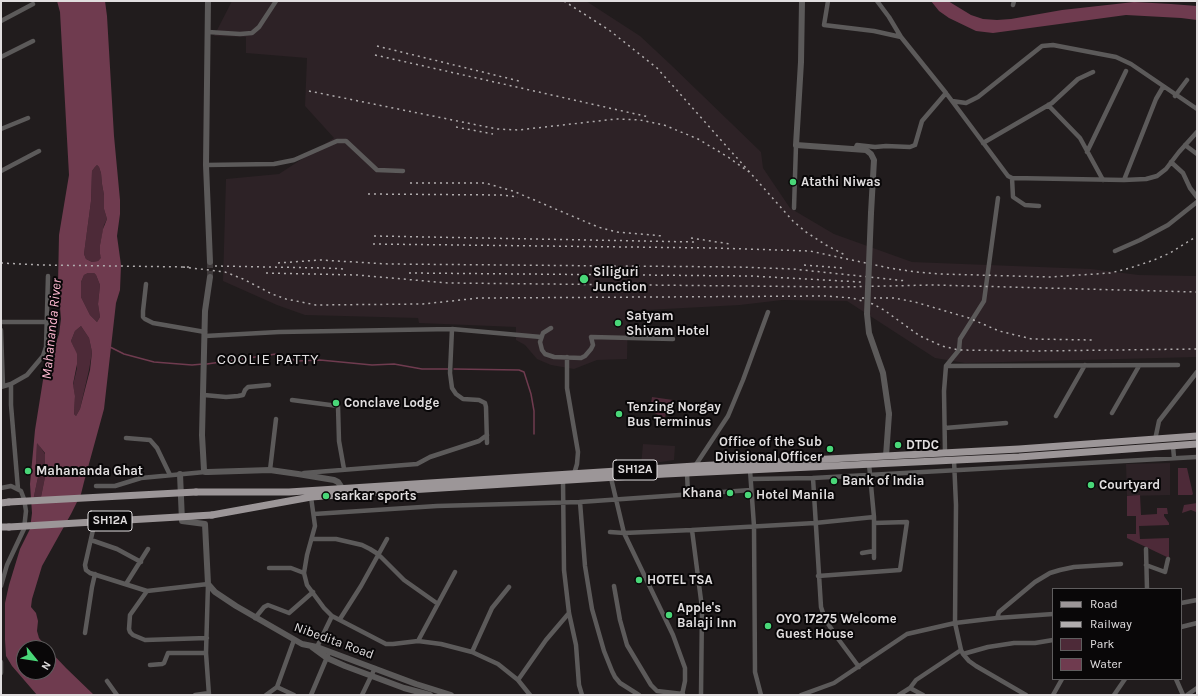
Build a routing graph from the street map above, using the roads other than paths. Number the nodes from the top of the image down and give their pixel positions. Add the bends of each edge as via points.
1 (208, 1) edge
2 (276, 1) edge
3 (802, 1) edge
4 (828, 1) edge
5 (877, 1) edge
6 (33, 4) dead end
7 (1, 21) edge
8 (208, 32) junction
9 (901, 37) junction
10 (33, 40) dead end
11 (1, 58) edge
12 (1126, 71) dead end
13 (1093, 72) dead end
14 (1187, 80) dead end
15 (1163, 87) junction
16 (946, 93) junction
17 (1176, 96) junction
18 (952, 101) junction
19 (1048, 105) junction
20 (1197, 110) edge
21 (28, 118) dead end
22 (1, 128) edge
23 (1197, 132) edge
24 (983, 143) junction
25 (796, 145) junction
26 (1185, 145) junction
27 (855, 149) junction
28 (39, 150) dead end
29 (1088, 152) junction
30 (1197, 154) edge
31 (1171, 162) junction
32 (206, 165) junction
33 (1, 171) edge
34 (403, 171) dead end
35 (1012, 178) junction
36 (1103, 180) junction
37 (1124, 180) junction
38 (1197, 196) edge
39 (998, 198) dead end
40 (1197, 202) edge
41 (1040, 206) dead end
42 (794, 208) dead end
43 (1115, 251) dead end
44 (210, 262) tunnel mouth
45 (48, 276) dead end
46 (210, 277) tunnel mouth
47 (146, 284) dead end
48 (768, 312) dead end
49 (1, 322) edge
50 (47, 322) junction
51 (551, 328) dead end
52 (452, 329) junction
53 (1, 330) edge
54 (205, 334) junction
55 (541, 337) junction
56 (673, 339) dead end
57 (567, 357) junction
58 (1085, 365) junction
59 (946, 366) junction
60 (1139, 366) junction
61 (1178, 366) dead end
62 (1197, 372) edge
63 (11, 384) junction
64 (269, 385) dead end
65 (2, 387) edge
66 (204, 395) junction
67 (292, 400) dead end
68 (1112, 413) dead end
69 (1056, 416) dead end
70 (276, 419) dead end
71 (1006, 423) dead end
72 (945, 428) junction
73 (487, 435) junction
74 (1197, 436) edge
75 (126, 438) dead end
76 (1155, 440) junction
77 (1173, 442) junction
78 (487, 443) dead end
79 (1197, 444) edge
80 (946, 453) junction
81 (886, 456) junction
82 (954, 456) junction
83 (1197, 457) edge
84 (1174, 458) junction
85 (869, 464) junction
86 (695, 466) junction
87 (748, 468) junction
88 (799, 468) junction
89 (344, 469) junction
90 (270, 470) junction
91 (955, 470) junction
92 (205, 472) junction
93 (687, 473) junction
94 (180, 474) junction
95 (298, 474) junction
96 (170, 475) junction
97 (870, 475) junction
98 (575, 477) junction
99 (611, 478) junction
100 (800, 478) junction
101 (813, 478) junction
102 (751, 479) junction
103 (562, 481) junction
104 (96, 486) dead end
105 (1, 488) edge
106 (342, 488) junction
107 (18, 489) junction
108 (751, 490) junction
109 (688, 496) junction
110 (311, 497) junction
111 (616, 500) junction
112 (580, 502) junction
113 (1, 503) edge
114 (562, 503) junction
115 (314, 514) junction
116 (874, 517) junction
117 (815, 523) junction
118 (874, 523) junction
119 (754, 526) junction
120 (1, 527) edge
121 (94, 530) dead end
122 (692, 530) junction
123 (610, 532) dead end
124 (624, 533) junction
125 (312, 538) junction
126 (387, 539) dead end
127 (91, 540) junction
128 (1146, 549) dead end
129 (148, 550) dead end
130 (874, 551) junction
131 (862, 552) dead end
132 (378, 554) junction
133 (874, 558) dead end
134 (1168, 559) dead end
135 (141, 562) junction
136 (1121, 564) dead end
137 (1146, 565) junction
138 (269, 568) dead end
139 (455, 572) dead end
140 (304, 573) junction
141 (95, 574) junction
142 (818, 576) junction
143 (126, 584) junction
144 (208, 584) junction
145 (1, 586) edge
146 (614, 586) dead end
147 (510, 587) dead end
148 (1147, 588) edge
149 (147, 591) junction
150 (312, 592) junction
151 (1197, 600) edge
152 (1182, 603) edge
153 (438, 604) junction
154 (569, 613) junction
155 (1052, 614) edge
156 (332, 616) junction
157 (255, 618) junction
158 (997, 618) junction
159 (340, 620) junction
160 (955, 623) junction
161 (1197, 623) edge
162 (1182, 627) edge
163 (85, 633) dead end
164 (207, 638) junction
165 (294, 640) junction
166 (1052, 640) edge
167 (418, 641) junction
168 (314, 646) junction
169 (330, 652) junction
170 (472, 652) junction
171 (962, 652) junction
172 (206, 653) junction
173 (326, 658) junction
174 (1, 662) edge
175 (150, 665) dead end
176 (859, 667) junction
177 (375, 668) junction
178 (1, 673) edge
179 (371, 676) junction
180 (518, 680) junction
181 (1061, 680) edge
182 (1124, 680) edge
183 (1176, 680) edge
184 (107, 681) dead end
185 (416, 684) junction
186 (277, 687) junction
187 (910, 688) junction
188 (1197, 688) edge
189 (413, 693) edge
190 (209, 694) edge
191 (117, 695) edge
192 (195, 695) edge
193 (266, 695) edge
194 (294, 695) edge
195 (311, 695) edge
196 (362, 695) edge
197 (430, 695) edge
198 (451, 695) edge
199 (530, 695) edge
200 (582, 695) edge
201 (639, 695) edge
202 (683, 695) edge
203 (701, 695) edge
204 (761, 695) edge
205 (801, 695) edge
206 (899, 695) edge
207 (924, 695) edge
208 (1026, 695) edge
209 (1053, 695) edge
210 (1114, 695) edge
211 (1183, 695) edge
212 (1187, 695) edge

1 - 8 street
2 - 8 street via 252,33
3 - 25 street
4 - 9 street via 824,25
5 - 9 street
6 - 7 street
8 - 32 street
9 - 16 street
10 - 11 street
12 - 29 street
13 - 19 street via 1078,79
14 - 17 street
15 - 17 street
15 - 18 street via 1131,64 1116,57 1053,45 1042,46 966,104
15 - 37 street
16 - 18 street
16 - 27 street via 922,121 915,145 910,148 857,145
17 - 20 street
18 - 24 street
19 - 24 street
19 - 29 street via 1080,138
21 - 22 street
23 - 26 street
24 - 35 street
25 - 27 street
25 - 42 street
26 - 30 street
26 - 31 street
27 - 81 street, bridge via 866,150 874,160 867,314 869,333 883,372 889,414
28 - 33 street
29 - 36 street
31 - 37 street via 1157,176
31 - 38 street via 1183,173
32 - 34 street via 274,164 294,160 337,141 346,141 377,170
32 - 44 street
35 - 36 street
35 - 41 street via 1013,197 1025,205
36 - 37 street
39 - 59 street via 984,301 960,339 959,350
40 - 43 street via 1168,224
45 - 50 street
46 - 54 street via 205,311
47 - 54 street via 143,311 145,319
48 - 86 street via 728,416
49 - 50 street
50 - 63 street via 43,356 27,375
51 - 55 street
52 - 54 street
52 - 55 street
52 - 73 street via 452,388 463,399 485,403
53 - 65 street
54 - 66 street
55 - 57 street via 540,346 545,354
56 - 57 street via 591,337 593,345 589,353 581,358
57 - 98 street via 567,388 578,452
58 - 59 street
58 - 60 street
58 - 69 street
59 - 72 street
60 - 61 street
60 - 68 street
62 - 76 street via 1159,421
63 - 65 street
63 - 107 street via 10,405
64 - 66 street via 248,387 243,395 238,396
66 - 92 street via 202,435
67 - 89 street via 338,406 339,441
70 - 90 street
71 - 72 street
72 - 80 street
73 - 78 street
73 - 89 street via 479,441 430,457 417,464
74 - 77 main road, SH12A
75 - 96 street via 150,440 157,448
76 - 77 main road, SH12A
76 - 82 main road, SH12A
77 - 79 main road, SH12A
77 - 82 main road, SH12A
77 - 84 street
80 - 81 main road, SH12A
80 - 82 main road, SH12A
81 - 87 main road, SH12A
82 - 85 main road, SH12A
82 - 91 street
83 - 84 street
84 - 91 street
85 - 88 main road, SH12A
85 - 97 street
86 - 87 main road, SH12A
86 - 98 main road, SH12A
87 - 88 main road, SH12A
87 - 93 main road, SH12A
87 - 102 street
88 - 100 street
89 - 95 street
90 - 92 street
90 - 95 street
91 - 97 street
91 - 160 street
92 - 94 street
93 - 99 main road, SH12A
93 - 109 street
94 - 96 street
94 - 144 street via 182,521 205,524
95 - 106 street via 334,480
96 - 104 street via 142,478 115,486
97 - 101 street
97 - 116 street
98 - 99 main road, SH12A
98 - 103 main road, SH12A
98 - 106 main road, SH12A
99 - 111 street
100 - 101 street
100 - 102 street
101 - 117 street
102 - 108 street
103 - 110 main road, SH12A
103 - 114 street
105 - 107 street via 8,486
106 - 113 main road, SH12A, bridge via 262,493 196,492
107 - 145 street via 24,499 25,525 7,565
108 - 109 street
108 - 119 street
109 - 111 street
110 - 115 street
110 - 120 main road, SH12A, bridge via 212,515
111 - 112 street
111 - 124 street
112 - 114 street
112 - 201 street via 585,566 592,609 604,651 615,677
114 - 115 street via 437,506
114 - 154 street via 564,570
115 - 125 street
116 - 117 street
116 - 118 street
117 - 119 street
117 - 142 street
118 - 130 street
118 - 142 street via 907,522 900,570
119 - 122 street
119 - 204 street via 755,672
121 - 127 street
122 - 124 street
122 - 203 street via 702,608
123 - 124 street
124 - 202 street via 673,635 684,668
125 - 132 street via 336,539 362,545
125 - 140 street
126 - 132 street
127 - 135 street via 117,549
127 - 141 street via 85,566 86,570
128 - 137 street
129 - 135 street
130 - 131 street
130 - 133 street
132 - 153 street via 404,580
132 - 159 street
134 - 137 street via 1165,572
135 - 143 street
136 - 158 street via 1074,567 1050,573 999,612
137 - 148 street
138 - 140 street via 291,568
139 - 153 street
140 - 150 street
141 - 143 street
141 - 163 street
142 - 176 street via 822,613
143 - 149 street
144 - 149 street
144 - 157 street, Nibedita Road via 215,592
144 - 164 street
146 - 202 street via 627,644 650,685 657,691
147 - 170 street via 492,608
149 - 164 street via 130,615 129,629 132,634 145,640
150 - 156 street
150 - 157 street via 289,613 268,605
151 - 152 street
153 - 167 street
154 - 180 street
154 - 200 street
155 - 158 street
156 - 159 street
156 - 168 street
157 - 165 street, Nibedita Road
158 - 160 street
159 - 167 street via 386,644
160 - 171 street
160 - 176 street via 907,634
161 - 162 street
164 - 172 street
165 - 168 street, Nibedita Road
165 - 186 street
166 - 171 street
167 - 170 street
168 - 169 street, Nibedita Road
168 - 173 street
169 - 173 street
169 - 177 street, Nibedita Road
170 - 180 street via 498,664
171 - 187 street via 916,680
171 - 208 street via 976,666
172 - 175 street via 168,653 164,663
172 - 190 street
173 - 179 street
173 - 195 street
174 - 178 street
176 - 205 street via 834,683
177 - 179 street
177 - 185 street, Nibedita Road
179 - 189 street
179 - 196 street
180 - 199 street
181 - 209 street
182 - 210 street
183 - 211 street
184 - 191 street
185 - 189 street
185 - 198 street, Nibedita Road
186 - 193 street
186 - 194 street
187 - 206 street
187 - 207 street
188 - 212 street
189 - 197 street
190 - 192 street

